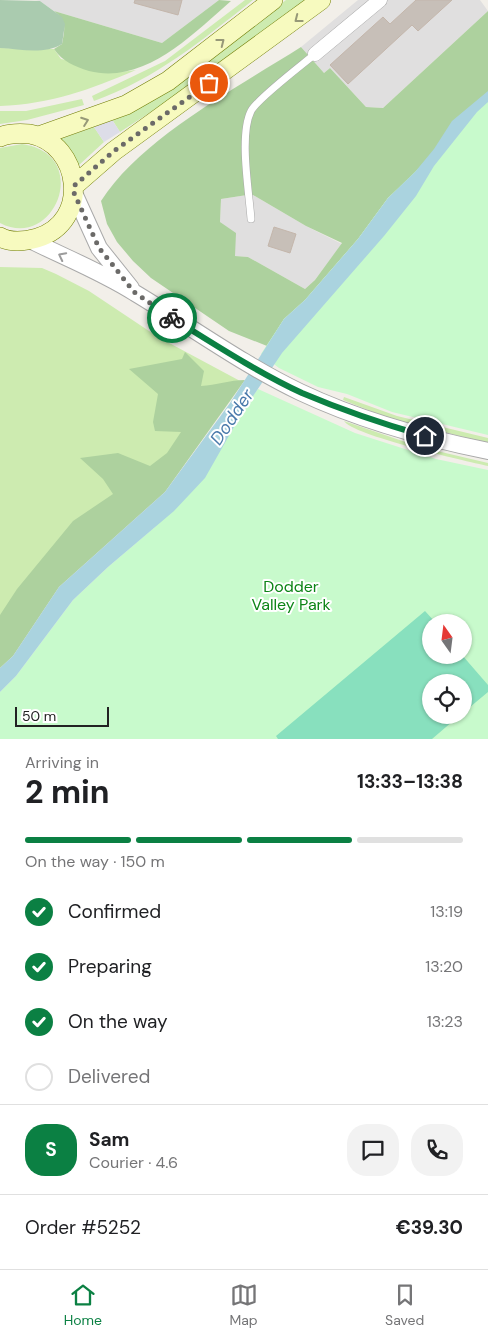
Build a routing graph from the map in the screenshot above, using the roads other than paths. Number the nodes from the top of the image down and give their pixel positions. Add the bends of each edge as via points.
1 (273, 0) edge
2 (321, 0) edge
3 (380, 0) edge
4 (315, 54) joint
5 (1, 136) edge
6 (39, 136) junction
7 (74, 189) junction
8 (250, 219) dead end
9 (2, 240) edge
10 (30, 240) junction
11 (134, 292) junction
12 (488, 451) edge

6 -> 1 main road via 126,105 159,86
2 -> 7 main road via 114,151
3 - 4 street
4 - 8 lane via 251,110 246,151
5 - 6 main road via 22,133
6 - 7 main road via 64,155 72,169
7 - 10 main road via 71,206 58,225
7 - 11 street via 99,248
9 - 10 main road
11 -> 10 street
11 - 12 street via 228,353 301,392 390,426 442,442

